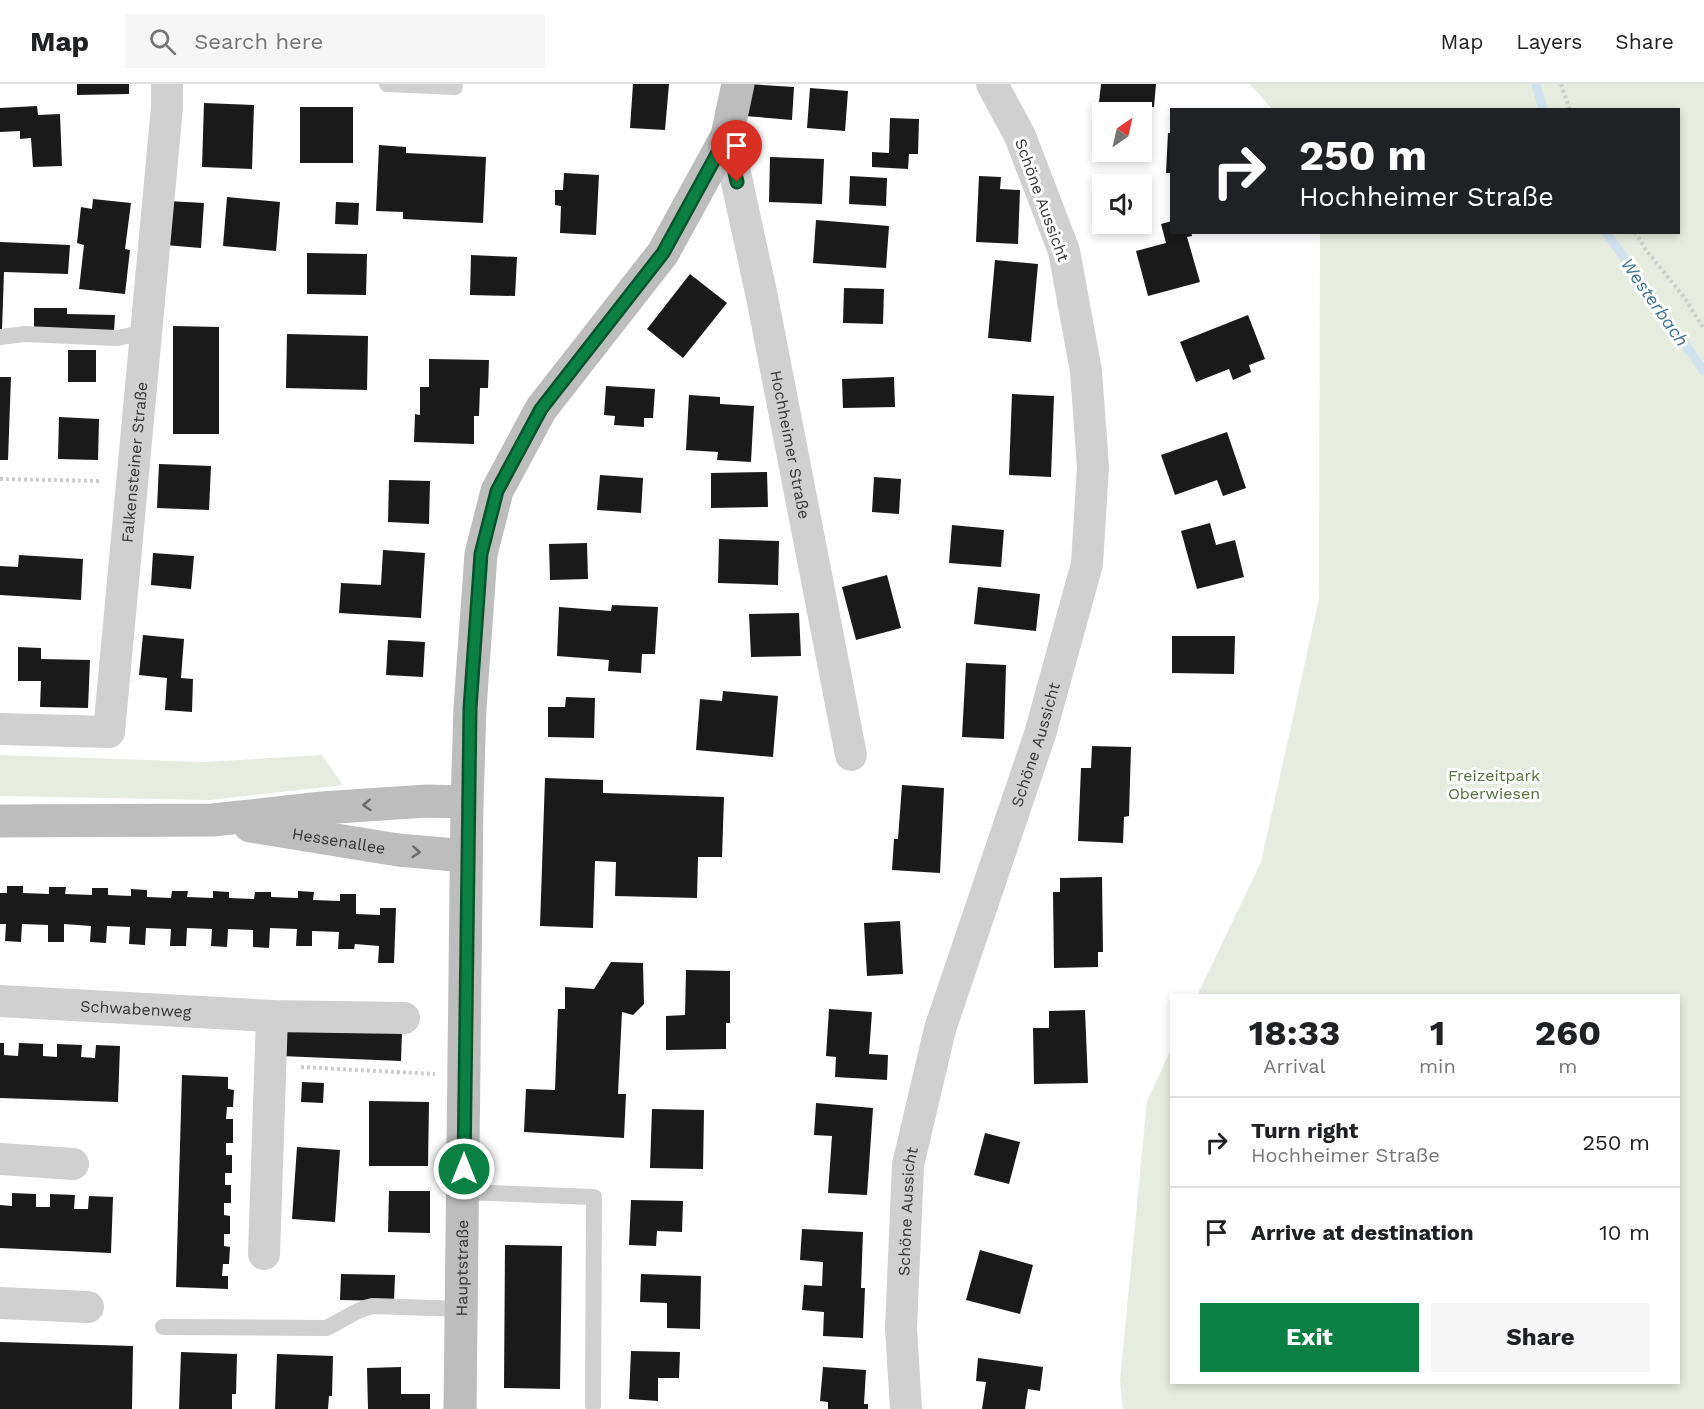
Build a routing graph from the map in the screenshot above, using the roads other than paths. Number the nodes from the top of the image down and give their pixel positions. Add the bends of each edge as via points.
1 (167, 84) edge
2 (387, 84) edge
3 (738, 84) edge
4 (992, 84) edge
5 (455, 87) dead end
6 (727, 136) junction
7 (147, 332) junction
8 (0, 337) edge
9 (0, 729) edge
10 (851, 755) dead end
11 (467, 802) junction
12 (213, 820) junction
13 (0, 821) edge
14 (466, 856) junction
15 (0, 1001) edge
16 (272, 1016) junction
17 (404, 1018) dead end
18 (0, 1159) edge
19 (73, 1164) dead end
20 (464, 1192) junction
21 (264, 1254) dead end
22 (0, 1303) edge
23 (88, 1307) dead end
24 (461, 1309) junction
25 (163, 1327) dead end
26 (592, 1405) dead end
27 (460, 1409) edge
28 (906, 1409) edge

1 - 7 street, Falkensteiner Straße
2 - 5 lane
3 - 6 main road, Hauptstraße
4 - 28 street, Schöne Aussicht via 1020,136 1064,251 1086,370 1093,467 1087,564 1040,735 940,1029 908,1165 900,1328
6 - 10 street, Hochheimer Straße
6 - 11 main road, Hauptstraße via 663,253 541,409 497,491 481,554
7 - 8 lane via 117,338 25,334
7 - 9 street, Falkensteiner Straße via 109,732
11 -> 12 main road, Hessenallee via 322,808
11 - 14 main road, Hauptstraße
12 - 13 main road, Hessenallee
12 -> 14 main road, Hessenallee via 398,850
14 - 20 main road, Hauptstraße
15 - 16 street, Schwabenweg
16 - 17 street, Schwabenweg
16 - 21 street
18 - 19 street
20 - 24 main road, Hauptstraße
20 - 26 lane via 594,1197
22 - 23 street
24 - 25 lane via 373,1306 326,1328
24 - 27 main road, Hauptstraße

